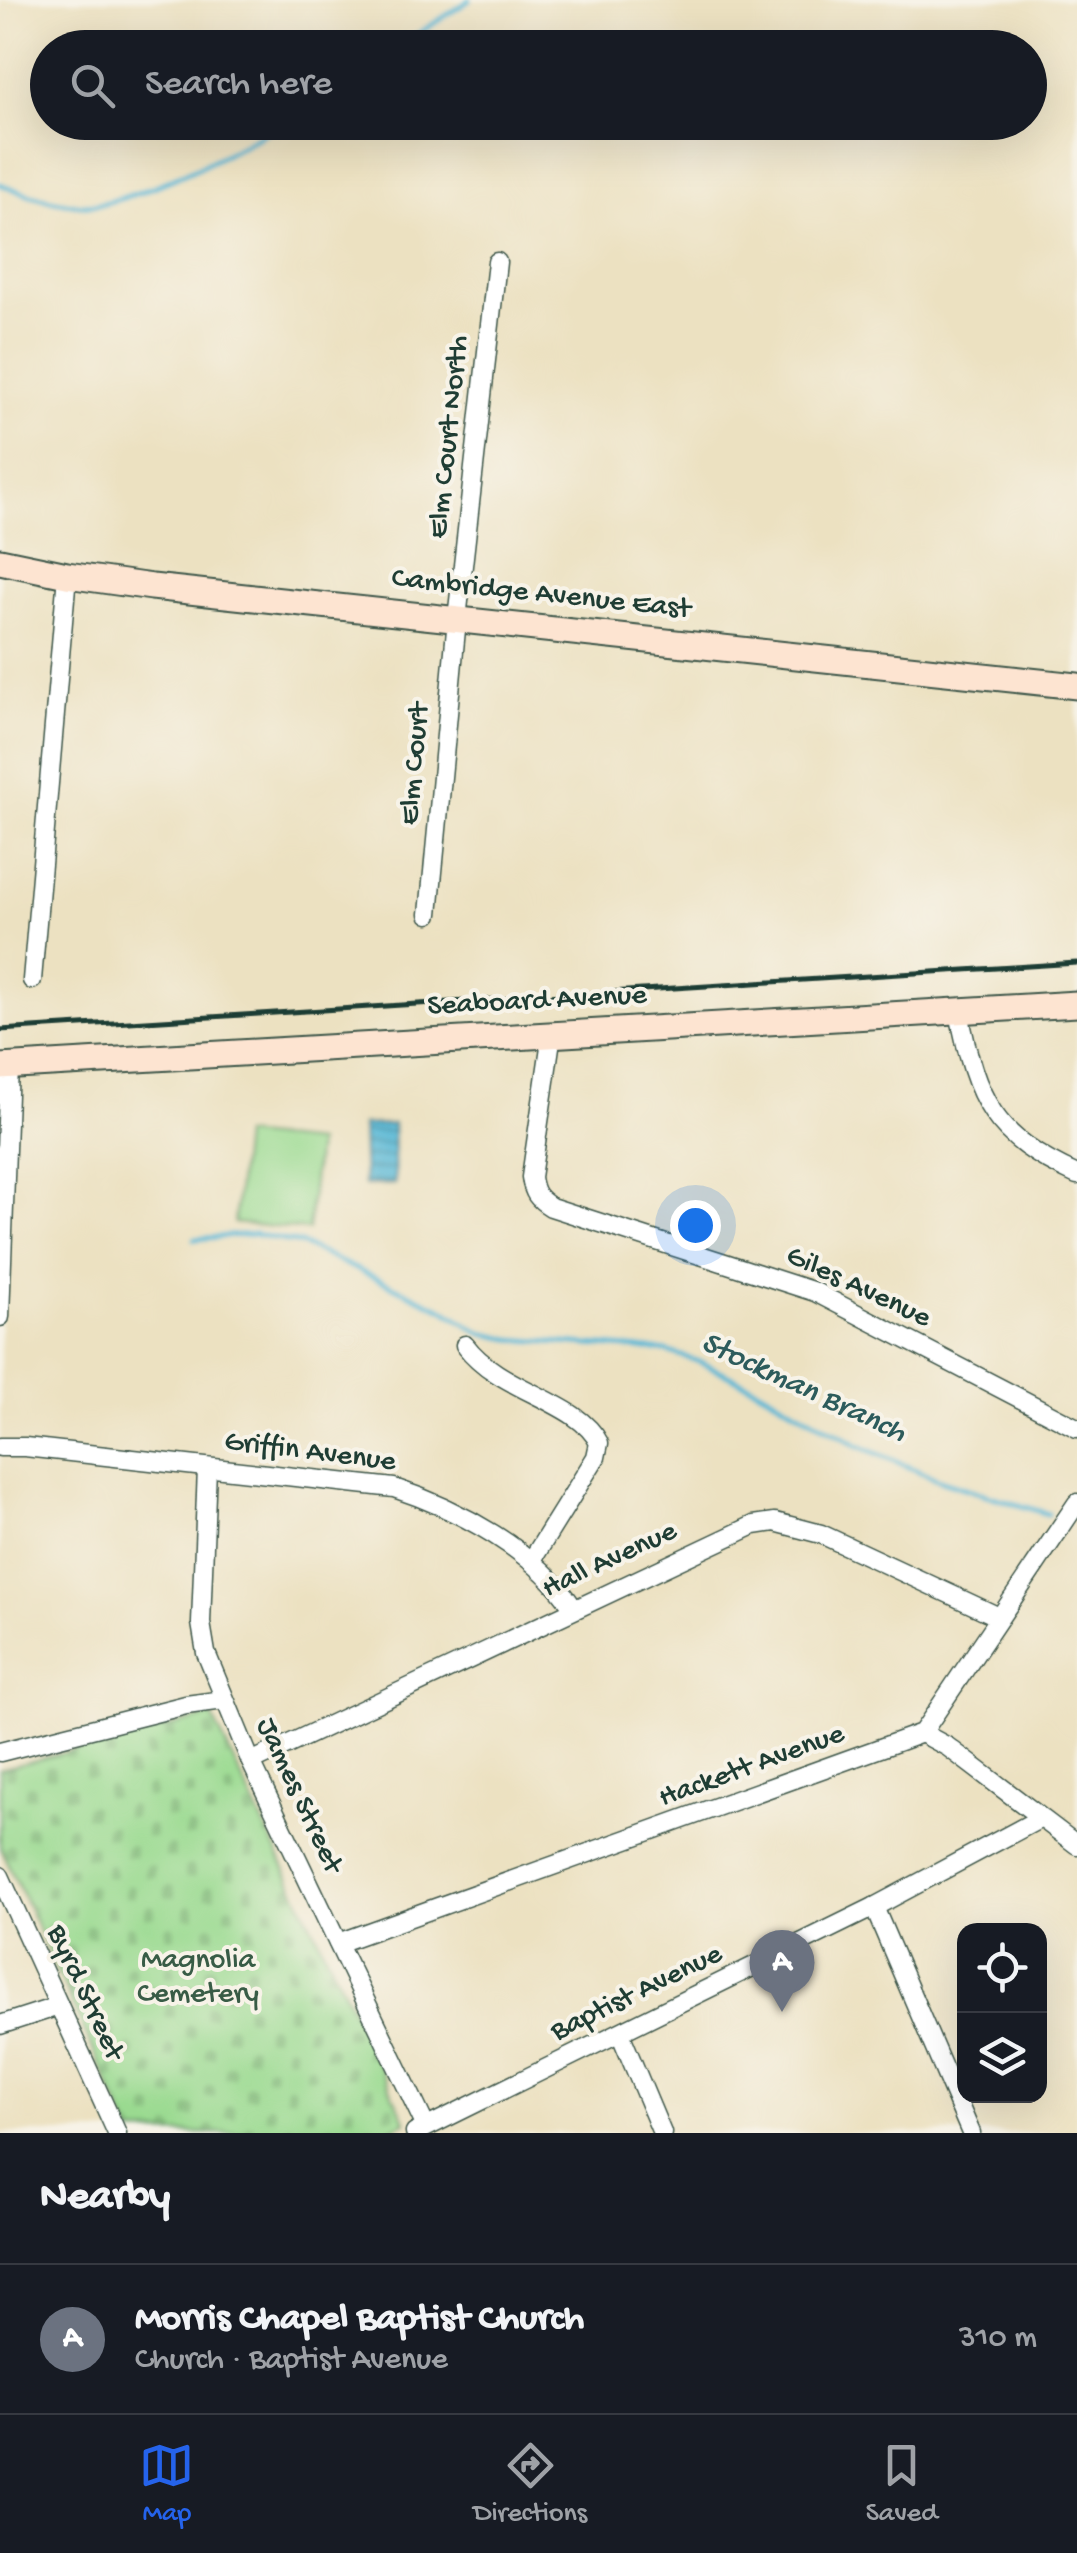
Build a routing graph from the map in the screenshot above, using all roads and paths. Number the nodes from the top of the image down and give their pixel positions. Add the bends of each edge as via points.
1 (497, 262) dead end
2 (0, 561) edge
3 (67, 576) junction
4 (457, 619) junction
5 (1077, 686) edge
6 (430, 914) dead end
7 (32, 980) dead end
8 (1077, 1004) edge
9 (960, 1012) junction
10 (552, 1033) junction
11 (5, 1066) edge
12 (1077, 1175) edge
13 (0, 1316) edge
14 (465, 1345) dead end
15 (1077, 1428) edge
16 (0, 1447) edge
17 (207, 1468) junction
18 (1077, 1503) edge
19 (532, 1560) junction
20 (574, 1609) junction
21 (999, 1617) junction
22 (224, 1700) junction
23 (922, 1733) junction
24 (0, 1752) edge
25 (250, 1762) junction
26 (1042, 1818) junction
27 (1077, 1845) edge
28 (0, 1876) edge
29 (874, 1907) junction
30 (338, 1943) junction
31 (59, 2006) junction
32 (0, 2026) edge
33 (620, 2033) junction
34 (421, 2130) edge
35 (118, 2133) edge
36 (662, 2133) edge
37 (971, 2133) edge

1 - 4 street, Elm Court North
2 - 3 street, Cambridge Avenue East
3 - 4 street, Cambridge Avenue East
3 - 7 street
4 - 5 street, Cambridge Avenue East
4 - 6 street, Elm Court
8 - 9 street, Seaboard Avenue
9 - 10 street, Seaboard Avenue
9 - 12 street via 972,1075 995,1117 1037,1156
10 - 11 street, Seaboard Avenue
10 - 15 street, Giles Avenue via 531,1177 540,1200 815,1292
11 - 13 street
14 - 19 street via 489,1370 581,1421 599,1442
16 - 17 street, Griffin Avenue
17 - 19 street, Griffin Avenue via 394,1488
17 - 22 street, James Street via 201,1623
18 - 21 street
19 - 20 street, Griffin Avenue
20 - 21 street, Hall Avenue via 754,1525 774,1522 821,1534
20 - 25 street, Hall Avenue
21 - 23 street
22 - 24 street
22 - 25 street, James Street
23 - 26 street
23 - 30 street, Hackett Avenue
25 - 30 street, James Street
26 - 27 street
26 - 29 street, Baptist Avenue
28 - 31 street, Byrd Street
29 - 33 street, Baptist Avenue
29 - 37 street
30 - 34 street, James Street
31 - 32 street
31 - 35 street, Byrd Street
33 - 34 street, Baptist Avenue
33 - 36 street

